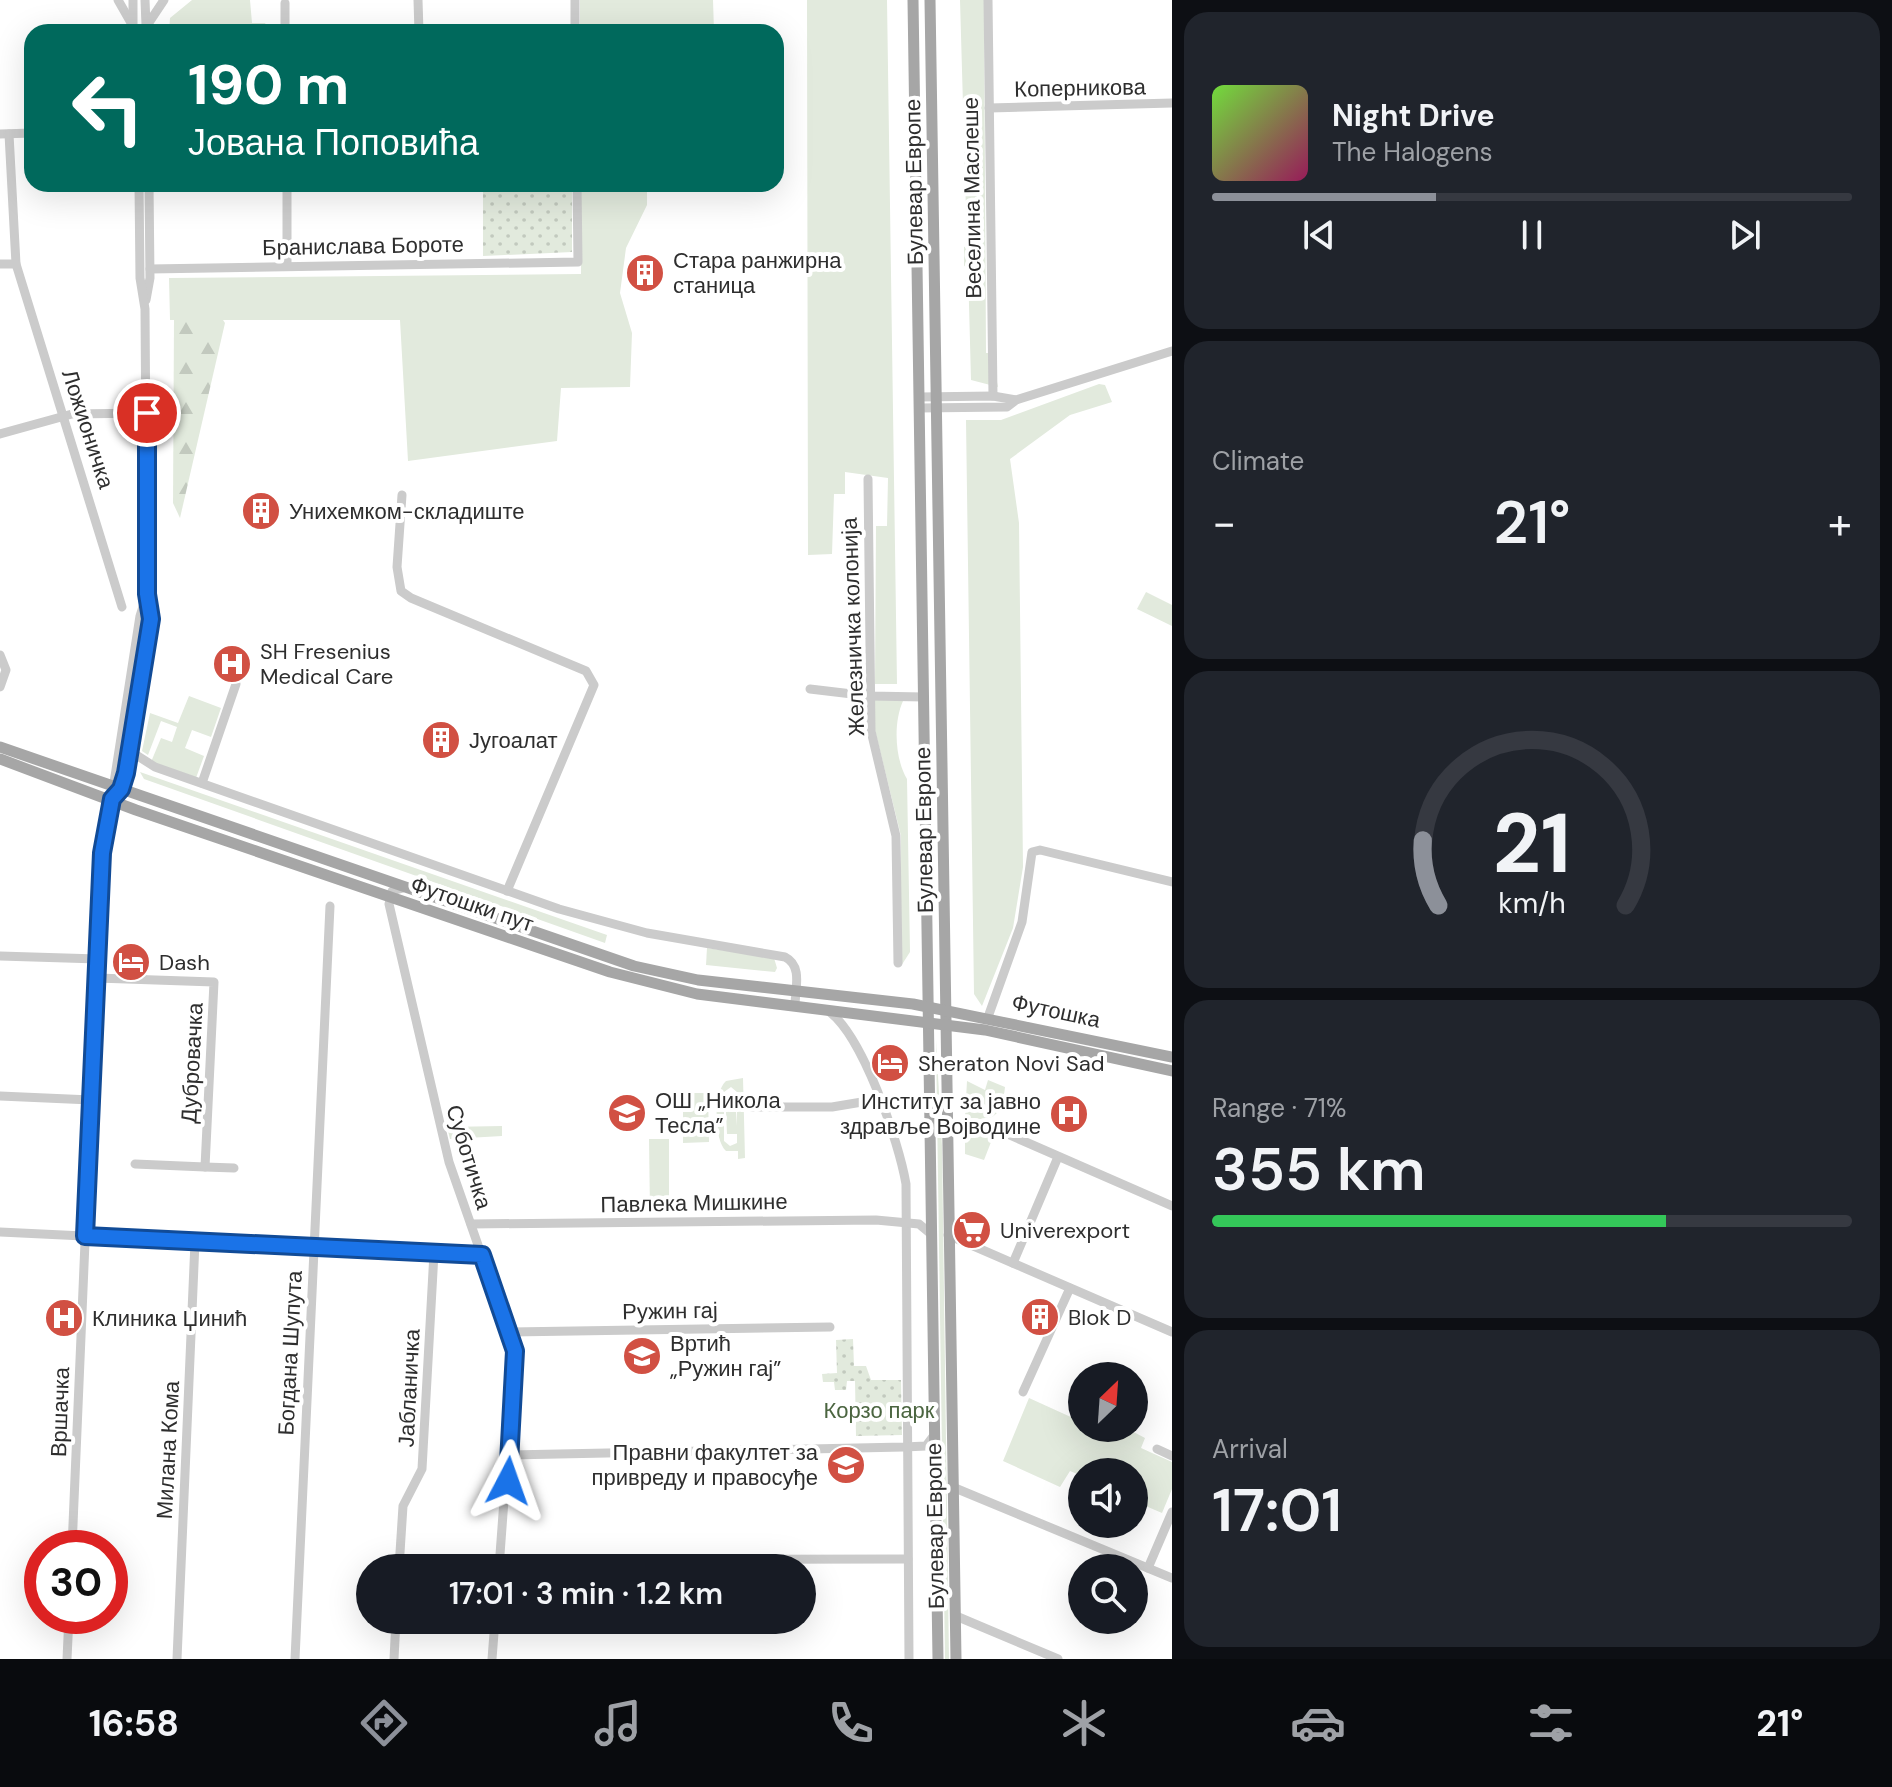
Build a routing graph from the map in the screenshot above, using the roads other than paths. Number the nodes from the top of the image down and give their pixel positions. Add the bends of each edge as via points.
1 (118, 0) edge
2 (133, 0) edge
3 (145, 0) edge
4 (164, 0) edge
5 (418, 0) edge
6 (575, 0) edge
7 (913, 0) edge
8 (930, 0) edge
9 (988, 0) edge
10 (285, 3) dead end
11 (131, 24) edge
12 (134, 24) edge
13 (146, 24) edge
14 (149, 24) edge
15 (285, 24) edge
16 (419, 24) edge
17 (575, 24) edge
18 (1172, 103) edge
19 (989, 108) junction
20 (24, 133) edge
21 (4, 134) edge
22 (139, 192) edge
23 (149, 192) edge
24 (287, 192) edge
25 (577, 192) edge
26 (0, 264) edge
27 (16, 264) junction
28 (287, 265) junction
29 (150, 269) junction
30 (145, 309) junction
31 (1172, 351) edge
32 (993, 396) junction
33 (1016, 400) junction
34 (938, 402) junction
35 (919, 403) junction
36 (147, 413) junction
37 (64, 416) junction
38 (0, 434) edge
39 (868, 479) dead end
40 (402, 495) dead end
41 (147, 594) junction
42 (122, 607) dead end
43 (0, 655) edge
44 (236, 684) dead end
45 (0, 687) edge
46 (810, 689) dead end
47 (869, 696) junction
48 (924, 697) junction
49 (0, 747) edge
50 (130, 751) junction
51 (0, 759) edge
52 (202, 783) junction
53 (116, 787) junction
54 (112, 799) junction
55 (1172, 882) edge
56 (403, 888) junction
57 (507, 891) junction
58 (389, 897) junction
59 (330, 906) dead end
60 (0, 956) edge
61 (98, 959) junction
62 (898, 963) dead end
63 (97, 978) junction
64 (795, 992) junction
65 (795, 1006) junction
66 (931, 1007) junction
67 (827, 1010) junction
68 (946, 1010) junction
69 (858, 1014) junction
70 (988, 1017) junction
71 (931, 1023) junction
72 (946, 1025) junction
73 (847, 1029) junction
74 (1172, 1057) edge
75 (1172, 1071) edge
76 (0, 1096) edge
77 (880, 1099) junction
78 (91, 1100) junction
79 (751, 1107) dead end
80 (996, 1129) dead end
81 (1058, 1157) junction
82 (135, 1164) dead end
83 (205, 1167) junction
84 (234, 1168) dead end
85 (1172, 1206) edge
86 (931, 1208) junction
87 (912, 1223) junction
88 (471, 1224) junction
89 (0, 1232) edge
90 (932, 1235) junction
91 (948, 1235) junction
92 (85, 1236) junction
93 (195, 1242) junction
94 (313, 1248) junction
95 (434, 1253) junction
96 (482, 1255) junction
97 (1013, 1263) junction
98 (1070, 1288) junction
99 (830, 1327) dead end
100 (511, 1332) junction
101 (1172, 1332) edge
102 (1023, 1392) dead end
103 (935, 1434) junction
104 (915, 1447) junction
105 (1157, 1449) dead end
106 (510, 1455) junction
107 (935, 1455) junction
108 (1172, 1456) edge
109 (955, 1488) junction
110 (1172, 1512) edge
111 (73, 1530) edge
112 (400, 1554) edge
113 (501, 1554) edge
114 (1114, 1554) edge
115 (908, 1559) junction
116 (816, 1560) edge
117 (1148, 1568) joint
118 (1172, 1578) edge
119 (956, 1616) junction
120 (68, 1634) edge
121 (395, 1634) edge
122 (494, 1634) edge
123 (67, 1659) edge
124 (177, 1659) edge
125 (295, 1659) edge
126 (394, 1659) edge
127 (492, 1659) edge
128 (909, 1659) edge
129 (938, 1659) edge
130 (956, 1659) edge
131 (1058, 1659) edge

1 - 11 street
2 - 12 street
3 - 13 street
4 - 14 street
5 - 16 street
6 - 17 street
7 - 35 main road, Булевар Европе
8 - 34 main road, Булевар Европе
9 - 19 street, Веселина Маслеше
10 - 15 street
18 - 19 street, Коперникова
19 - 32 street, Веселина Маслеше
20 - 21 street
21 - 27 street, Ложионичка
22 - 30 street
23 - 29 street
24 - 28 street
25 - 28 street, Бранислава Бороте via 578,262
26 - 27 street
27 - 37 street, Ложионичка
28 - 29 street, Бранислава Бороте
29 - 30 street
30 - 36 street
31 - 33 street
32 - 33 street
32 - 34 street
33 - 34 street via 1007,407
34 - 35 street
34 - 68 main road, Булевар Европе
35 - 48 main road, Булевар Европе
36 - 37 street
36 - 41 street
37 - 38 street
37 - 42 street, Ложионичка
39 - 47 street, Железничка колонија
40 - 57 street via 396,580 401,591 586,671 593,680 594,693
41 - 50 street via 151,619
41 - 53 street
43 - 45 street via 6,670
44 - 52 street
46 - 47 street
47 - 48 street
47 - 62 street, Железничка колонија via 871,731 896,836
48 - 66 main road, Булевар Европе
49 - 53 main road, Футошки пут
50 - 52 street via 144,763
50 - 53 street
51 - 54 main road, Футошки пут
52 - 57 street
53 - 54 street
53 - 56 main road, Футошки пут
54 - 58 main road, Футошки пут
54 - 61 street, Вршачка via 101,866
55 - 70 street via 1032,852 1022,922
56 - 58 street
56 - 64 main road, Футошки пут via 634,966
57 - 64 street via 647,933 785,957 797,969
58 - 65 main road, Футошки пут via 610,972 697,994
58 - 88 street, Суботичка via 431,1094
59 - 94 street, Богдана Шупута
60 - 61 street
61 - 63 street, Вршачка
63 - 78 street, Вршачка
63 - 83 street, Дубровачка via 214,982
64 - 65 street
64 - 66 main road, Футошки пут
65 - 67 main road, Футошки пут
66 - 68 main road, Футошка
66 - 71 main road, Булевар Европе
67 - 69 main road, Футошки пут
67 - 73 street
68 - 70 main road, Футошка
68 - 72 main road, Булевар Европе
69 - 71 main road, Футошки пут
69 - 73 street via 848,1019
70 - 74 main road, Футошка
71 - 72 main road, Футошки пут
71 - 86 main road, Булевар Европе
72 - 75 main road, Футошка
72 - 91 main road, Булевар Европе
73 - 77 street, Булевар Европе
76 - 78 street
77 - 79 street via 832,1107
77 - 87 street, Булевар Европе via 902,1160
78 - 92 street, Вршачка
80 - 81 street
81 - 85 street
81 - 97 street
82 - 83 street
83 - 84 street
86 - 87 street via 927,1218
86 - 90 main road, Булевар Европе
87 - 88 street, Павлека Мишкине
87 - 90 street
87 - 104 street, Булевар Европе
88 - 96 street, Суботичка
89 - 92 street
90 - 103 main road, Булевар Европе
91 - 97 street
91 - 109 main road, Булевар Европе
92 - 93 street
92 - 111 street, Вршачка
93 - 94 street
93 - 124 street, Милана Кома
94 - 95 street
94 - 125 street, Богдана Шупута
95 - 96 street
95 - 112 street, Јабланичка via 422,1469 403,1506
96 - 100 street, Суботичка
97 - 98 street
98 - 101 street
98 - 102 street
99 - 100 street, Ружин гај
100 - 106 street, Суботичка via 515,1351
103 - 104 street via 928,1444
103 - 107 main road, Булевар Европе
104 - 106 street
104 - 107 street
104 - 115 street, Булевар Европе
105 - 108 street
106 - 113 street, Суботичка
107 - 129 main road, Булевар Европе
109 - 114 street
109 - 119 main road, Булевар Европе
110 - 117 street
115 - 116 street
115 - 128 street, Булевар Европе
117 - 118 street
119 - 130 main road, Булевар Европе
119 - 131 street
120 - 123 street
121 - 126 street
122 - 127 street

